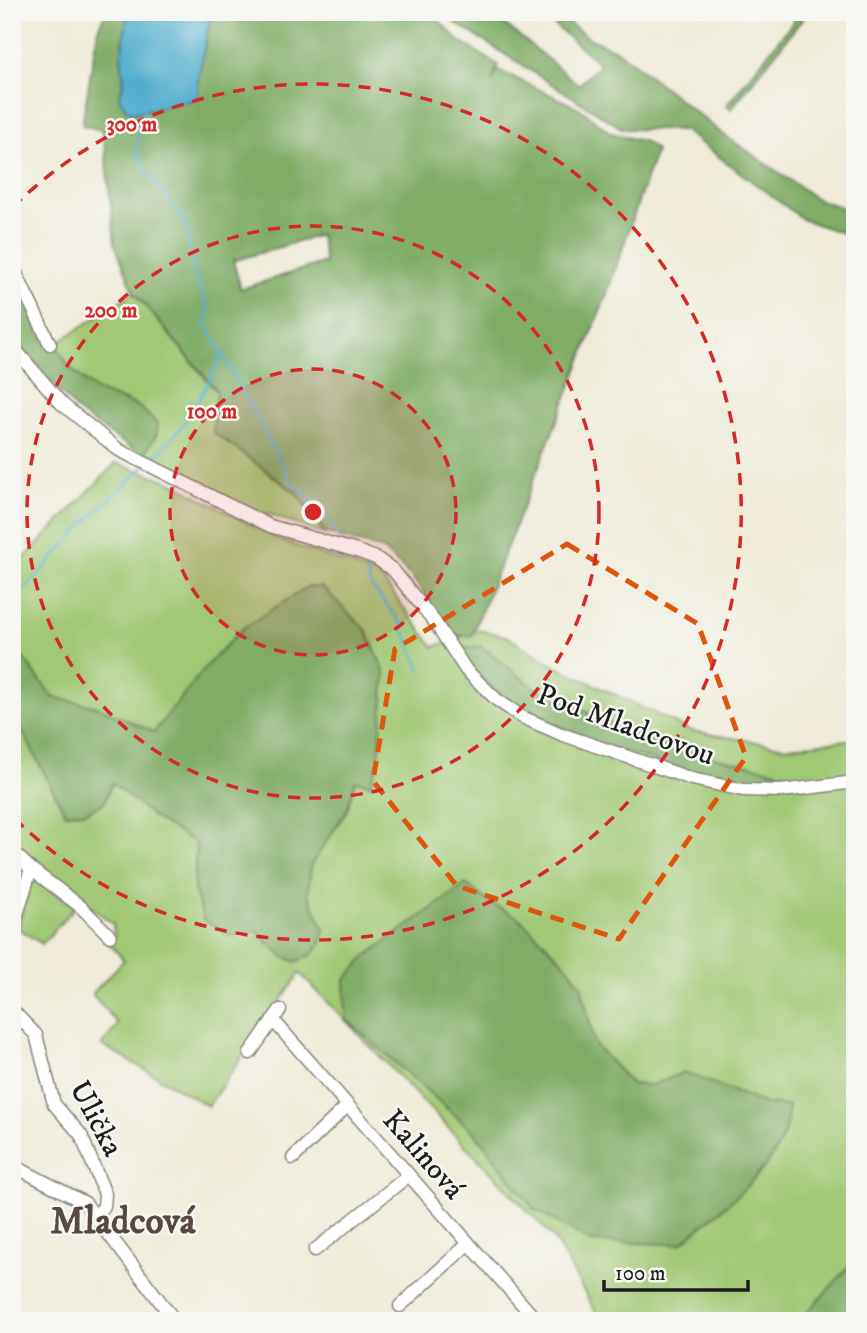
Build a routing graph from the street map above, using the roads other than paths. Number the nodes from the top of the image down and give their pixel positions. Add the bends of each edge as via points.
1 (12, 265) edge
2 (50, 344) dead end
3 (12, 346) edge
4 (855, 782) edge
5 (12, 851) edge
6 (31, 869) junction
7 (12, 930) edge
8 (110, 936) dead end
9 (12, 1010) edge
10 (250, 1054) dead end
11 (347, 1106) junction
12 (293, 1158) dead end
13 (12, 1165) edge
14 (408, 1176) junction
15 (96, 1217) junction
16 (468, 1244) junction
17 (315, 1250) dead end
18 (400, 1306) dead end
19 (531, 1319) edge
20 (175, 1321) edge

1 - 2 street
3 - 4 street, Pod Mladcovou via 62,404 119,450 270,526 376,558 400,577 466,670 497,700 561,734 692,779 743,790 781,791
5 - 6 street
6 - 7 street
6 - 8 street
9 - 15 street, Ulička via 36,1035 54,1104 81,1135 104,1194 104,1206
10 - 11 street, Kalinová via 276,1015
11 - 12 street
11 - 14 street, Kalinová
13 - 15 street via 77,1197
14 - 16 street, Kalinová
14 - 17 street
15 - 20 street
16 - 18 street
16 - 19 street, Kalinová

